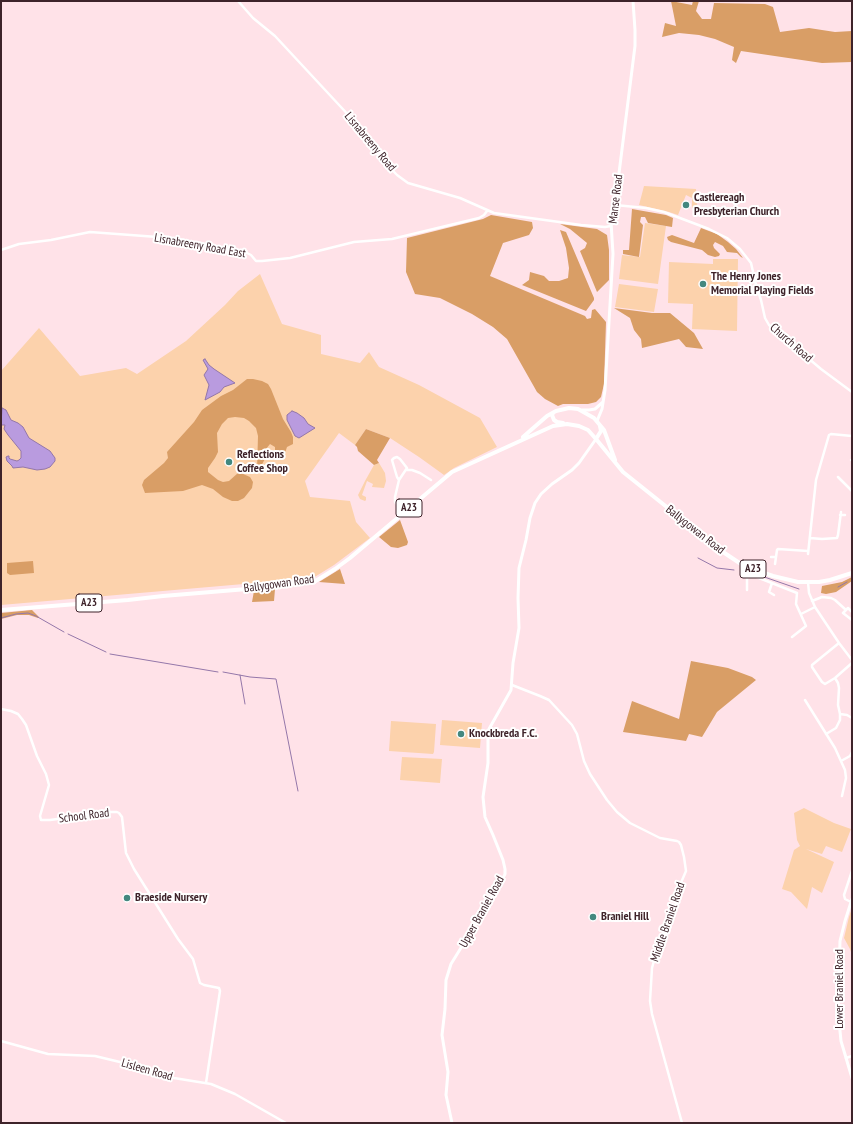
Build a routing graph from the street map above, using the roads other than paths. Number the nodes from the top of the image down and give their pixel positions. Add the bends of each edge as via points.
1 (238, 1) edge
2 (633, 1) edge
3 (615, 205) junction
4 (487, 211) junction
5 (611, 226) junction
6 (1, 250) edge
7 (852, 392) edge
8 (605, 398) junction
9 (578, 410) junction
10 (553, 413) junction
11 (597, 420) junction
12 (567, 424) junction
13 (600, 425) junction
14 (852, 436) edge
15 (595, 438) junction
16 (514, 443) junction
17 (618, 466) junction
18 (407, 470) junction
19 (838, 477) dead end
20 (400, 480) junction
21 (431, 480) dead end
22 (852, 491) edge
23 (405, 512) junction
24 (845, 515) dead end
25 (810, 538) junction
26 (771, 557) dead end
27 (776, 558) junction
28 (775, 564) dead end
29 (852, 573) edge
30 (808, 582) junction
31 (772, 583) junction
32 (748, 590) dead end
33 (774, 595) dead end
34 (812, 602) junction
35 (814, 607) junction
36 (1, 610) edge
37 (846, 610) junction
38 (852, 612) edge
39 (800, 614) junction
40 (852, 620) edge
41 (792, 637) dead end
42 (839, 643) junction
43 (852, 662) edge
44 (835, 678) junction
45 (512, 685) junction
46 (805, 700) dead end
47 (1, 709) edge
48 (840, 714) junction
49 (852, 718) edge
50 (826, 734) junction
51 (852, 752) edge
52 (840, 761) junction
53 (844, 786) junction
54 (849, 787) dead end
55 (842, 796) dead end
56 (852, 871) edge
57 (852, 900) edge
58 (1, 1041) edge
59 (852, 1056) edge
60 (845, 1058) junction
61 (852, 1078) edge
62 (206, 1083) junction
63 (286, 1123) edge
64 (452, 1123) edge
65 (682, 1123) edge

1 - 4 street, Lisnabreeny Road via 253,18 275,36 353,120 377,154 402,178 414,186 464,200
2 - 3 street, Manse Road via 635,46
3 - 5 street, Manse Road
3 - 7 street, Church Road via 664,212 728,238 751,263 769,325
4 - 5 street, Lisnabreeny Road via 503,215
4 - 6 street, Lisnabreeny Road East via 478,218 392,240 354,242 290,258 262,261 256,261 247,253 171,238 90,232 19,244
5 - 8 street, Manse Road via 613,254
8 - 9 street via 595,409
8 - 11 street, Manse Road
9 - 10 main road, Ballygowan Road / A23 via 569,408
9 - 11 main road, Ballygowan Road / A23
10 - 12 main road, A23 via 554,420
10 - 16 main road, Ballygowan Road / A23
11 - 13 main road, Ballygowan Road / A23
12 - 15 main road, Ballygowan Road / A23 via 588,430
12 - 16 main road, Ballygowan Road / A23 via 553,426
13 - 15 main road, A23 via 601,431
13 - 17 main road, Ballygowan Road / A23
14 - 25 street via 829,435 816,480
15 - 17 main road, Ballygowan Road / A23
15 - 45 street, Upper Braniel Road via 592,446 576,466 546,489 532,509 519,568 519,628 512,663
16 - 23 main road, Ballygowan Road / A23 via 452,472
17 - 30 main road, Ballygowan Road / A23 via 723,552 744,566 798,582
18 - 20 street
18 - 20 street via 400,458 392,460
18 - 21 street
19 - 22 street
20 - 23 street via 395,502
23 - 36 main road, Ballygowan Road / A23 via 350,558 314,582
24 - 25 street via 840,513 836,538
25 - 27 street via 808,553 780,549 776,550
26 - 27 street
27 - 28 street
29 - 30 main road, Ballygowan Road / A23 via 830,580
30 - 34 street
31 - 32 street via 750,574 747,579
31 - 33 street via 769,592
31 - 39 street via 797,593 796,604
34 - 35 street
34 - 37 street via 822,597 831,598
35 - 39 street
35 - 42 street
37 - 38 street via 848,608
37 - 40 street via 844,613
39 - 41 street via 806,626
42 - 43 street
42 - 44 street via 812,665 825,684
43 - 44 street
44 - 48 street via 839,688
45 - 64 street, Upper Braniel Road via 490,729 488,768 483,797 484,817 503,860 505,874 451,964 446,980 442,1035 448,1072 446,1094
45 - 65 street, Middle Braniel Road via 549,700 572,725 590,774 620,814 630,823 652,835 679,842 681,845 686,871 671,921 663,934 655,957 650,1001
46 - 50 street
47 - 62 street, School Road via 18,714 26,725 46,774 48,785 41,820 119,813 122,817 126,854 134,869 193,959 200,983 219,988
48 - 49 street
48 - 50 street via 838,726
50 - 52 street
51 - 52 street
52 - 53 street via 846,774
53 - 54 street
53 - 55 street
56 - 57 street via 844,895 845,899
57 - 60 street, Lower Braniel Road via 840,947 839,1016
58 - 62 street, Lisleen Road via 48,1054 95,1056 174,1078
59 - 60 street
60 - 61 street, Lower Braniel Road
62 - 63 street, Lisleen Road via 235,1094

